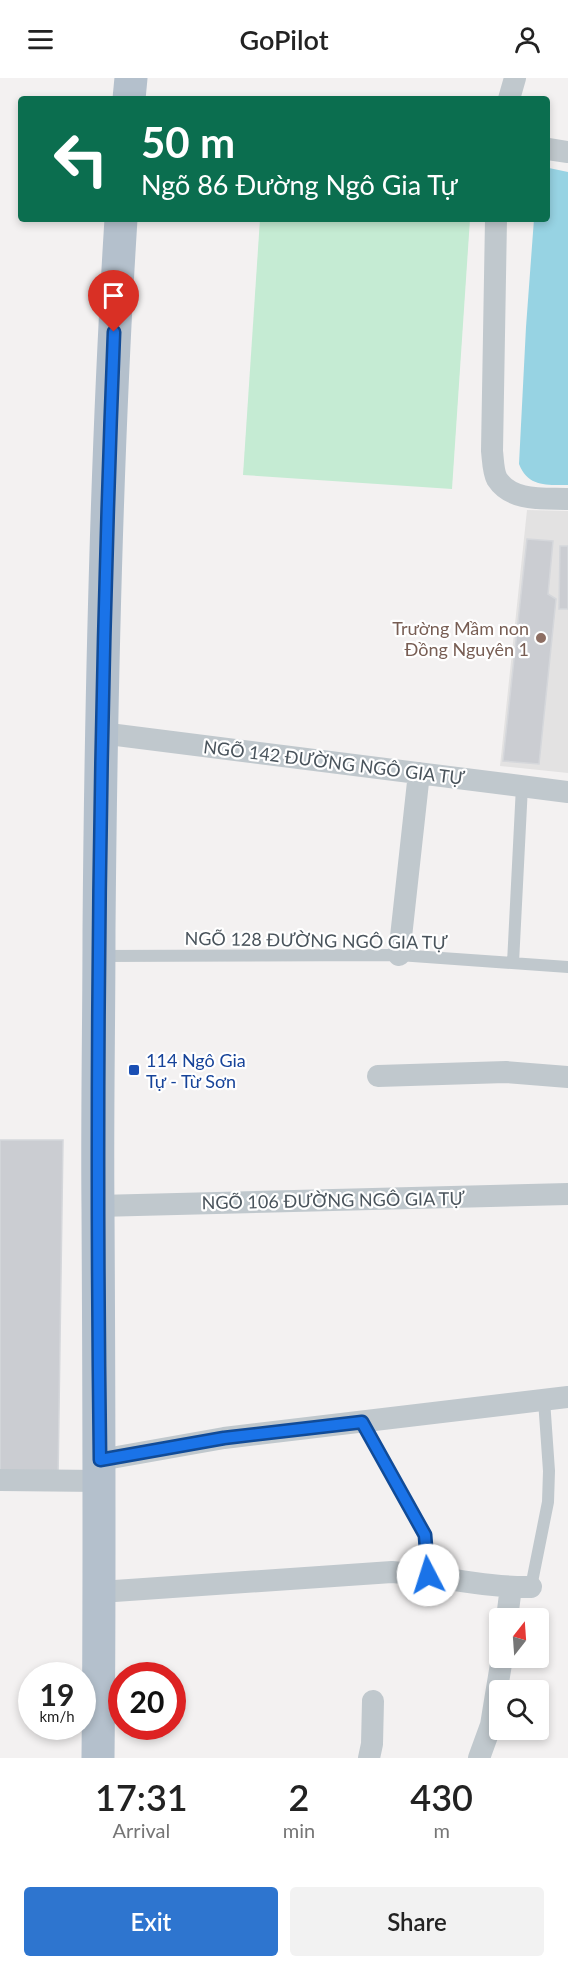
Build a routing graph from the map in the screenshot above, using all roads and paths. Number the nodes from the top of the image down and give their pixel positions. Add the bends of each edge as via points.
1 (130, 78) edge
2 (515, 78) edge
3 (129, 96) edge
4 (510, 96) edge
5 (550, 149) edge
6 (568, 152) edge
7 (121, 222) edge
8 (496, 222) edge
9 (568, 499) edge
10 (101, 733) junction
11 (419, 773) junction
12 (522, 786) junction
13 (568, 792) edge
14 (399, 955) junction
15 (99, 956) junction
16 (513, 963) junction
17 (568, 967) edge
18 (378, 1076) dead end
19 (568, 1077) edge
20 (568, 1194) edge
21 (98, 1206) junction
22 (568, 1397) edge
23 (544, 1400) junction
24 (362, 1422) junction
25 (100, 1470) junction
26 (0, 1480) edge
27 (428, 1575) junction
28 (521, 1587) junction
29 (100, 1592) junction
30 (512, 1608) edge
31 (500, 1668) edge
32 (373, 1701) dead end
33 (99, 1758) edge
34 (369, 1758) edge
35 (479, 1758) edge

1 - 3 main road
2 - 4 street
5 - 6 street
7 - 10 main road
8 - 9 street via 492,451 496,478 510,491 525,497
10 - 11 street, NGÕ 142 ĐƯỜNG NGÔ GIA TỰ
10 - 15 main road
11 - 12 street, NGÕ 142 ĐƯỜNG NGÔ GIA TỰ
11 - 14 street
12 - 13 street, NGÕ 142 ĐƯỜNG NGÔ GIA TỰ
12 - 16 lane
14 - 15 lane, NGÕ 128 ĐƯỜNG NGÔ GIA TỰ
14 - 16 lane, NGÕ 128 ĐƯỜNG NGÔ GIA TỰ
15 - 21 main road
16 - 17 lane, NGÕ 128 ĐƯỜNG NGÔ GIA TỰ
18 - 19 street via 506,1072
20 - 21 street, NGÕ 106 ĐƯỜNG NGÔ GIA TỰ
21 - 25 main road
22 - 23 street
23 - 24 street
23 - 28 lane via 548,1502
24 - 25 street via 224,1438
24 - 27 lane via 425,1535
25 - 26 street
25 - 29 main road
27 - 28 street
27 - 29 street via 392,1572
28 - 30 street
29 - 33 main road
31 - 35 street via 491,1725
32 - 34 street

